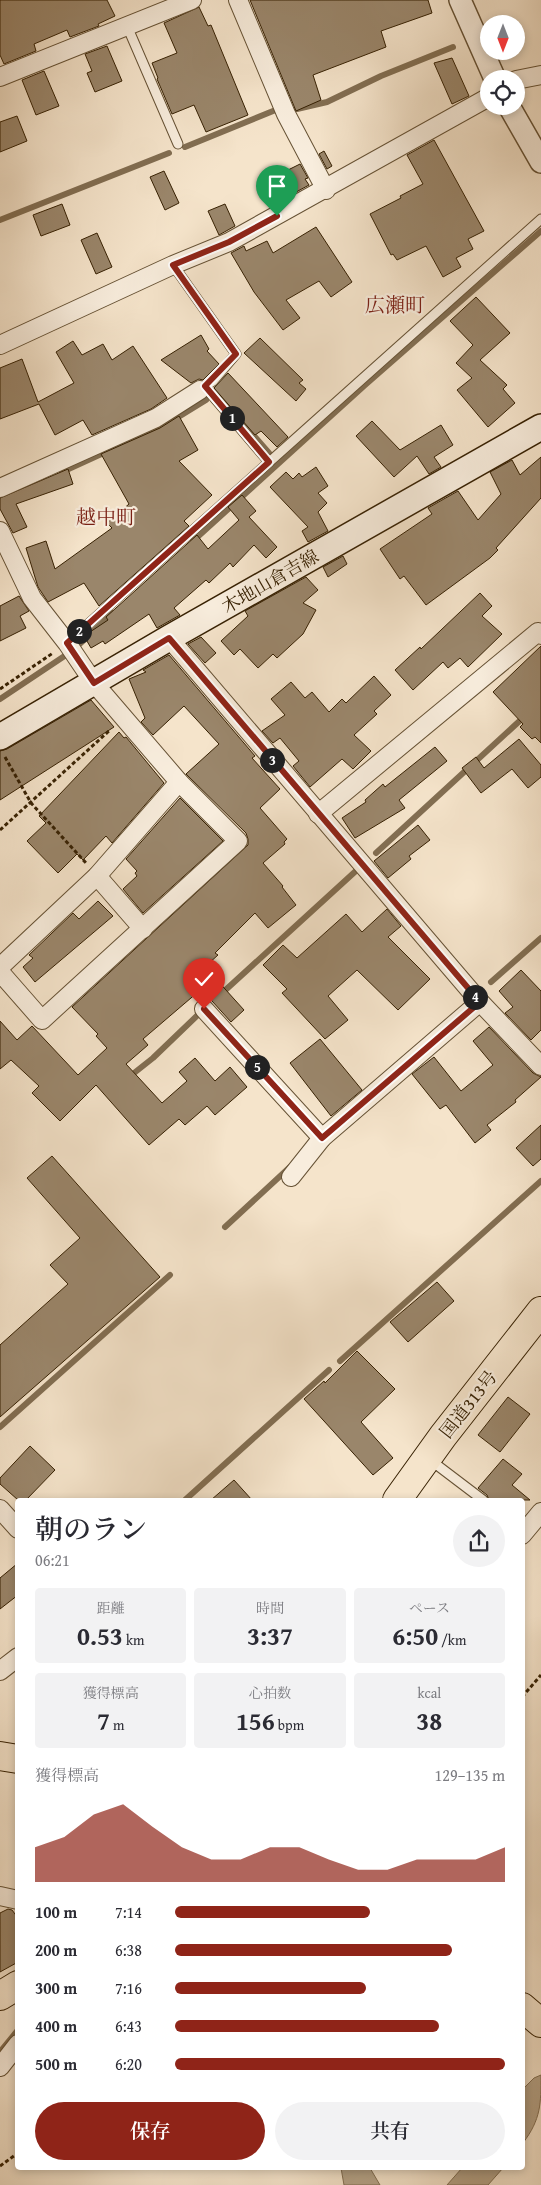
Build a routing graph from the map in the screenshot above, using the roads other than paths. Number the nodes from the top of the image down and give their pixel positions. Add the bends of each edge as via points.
1 (192, 0) edge
2 (238, 0) edge
3 (460, 0) edge
4 (127, 26) junction
5 (491, 70) edge
6 (541, 75) edge
7 (0, 77) edge
8 (525, 78) edge
9 (480, 102) edge
10 (514, 115) edge
11 (178, 144) dead end
12 (541, 162) edge
13 (326, 190) junction
14 (541, 219) edge
15 (173, 265) junction
16 (0, 345) edge
17 (202, 388) junction
18 (541, 427) edge
19 (269, 462) junction
20 (0, 488) edge
21 (0, 531) edge
22 (541, 635) edge
23 (169, 638) junction
24 (61, 647) junction
25 (94, 683) junction
26 (1, 745) edge
27 (179, 782) junction
28 (318, 814) junction
29 (94, 872) junction
30 (143, 930) junction
31 (0, 967) edge
32 (0, 972) edge
33 (480, 1002) junction
34 (204, 1009) dead end
35 (541, 1066) edge
36 (322, 1138) junction
37 (291, 1177) dead end
38 (541, 1311) edge
39 (427, 1458) junction
40 (398, 1498) edge
41 (479, 1498) edge
42 (0, 1509) edge
43 (541, 1512) edge
44 (15, 1526) edge
45 (525, 1531) edge
46 (15, 1659) edge
47 (0, 1671) edge
48 (0, 1756) edge
49 (15, 1758) edge
50 (0, 1896) edge
51 (15, 1899) edge
52 (15, 1987) edge
53 (0, 1996) edge
54 (525, 2010) edge
55 (541, 2023) edge
56 (15, 2048) edge
57 (0, 2067) edge

1 - 4 street
2 - 13 street via 286,114
3 - 5 street
4 - 7 street
4 - 11 lane
6 - 8 street
9 - 13 street
10 - 12 street
13 - 15 street via 229,242
14 - 19 lane
15 - 16 street
15 - 17 lane via 236,354
17 - 19 lane
17 - 20 street via 156,418
18 - 23 main road, 木地山倉吉線
19 - 24 lane
21 - 24 street via 32,598
22 - 28 street via 538,632
23 - 25 main road, 木地山倉吉線
23 - 28 street
24 - 25 street
25 - 26 main road, 木地山倉吉線
25 - 27 street
27 - 29 street
27 - 30 street via 238,841
28 - 33 street
29 - 30 street
29 - 31 street
30 - 32 street via 42,1020
33 - 35 street
33 - 36 street
34 - 36 street
36 - 37 street
38 - 39 highway, 国道313号
39 - 40 highway, 国道313号
39 - 41 lane
42 - 44 street
43 - 45 street
46 - 47 street
48 - 49 highway
50 - 51 street
52 - 53 highway
54 - 55 highway
56 - 57 street

